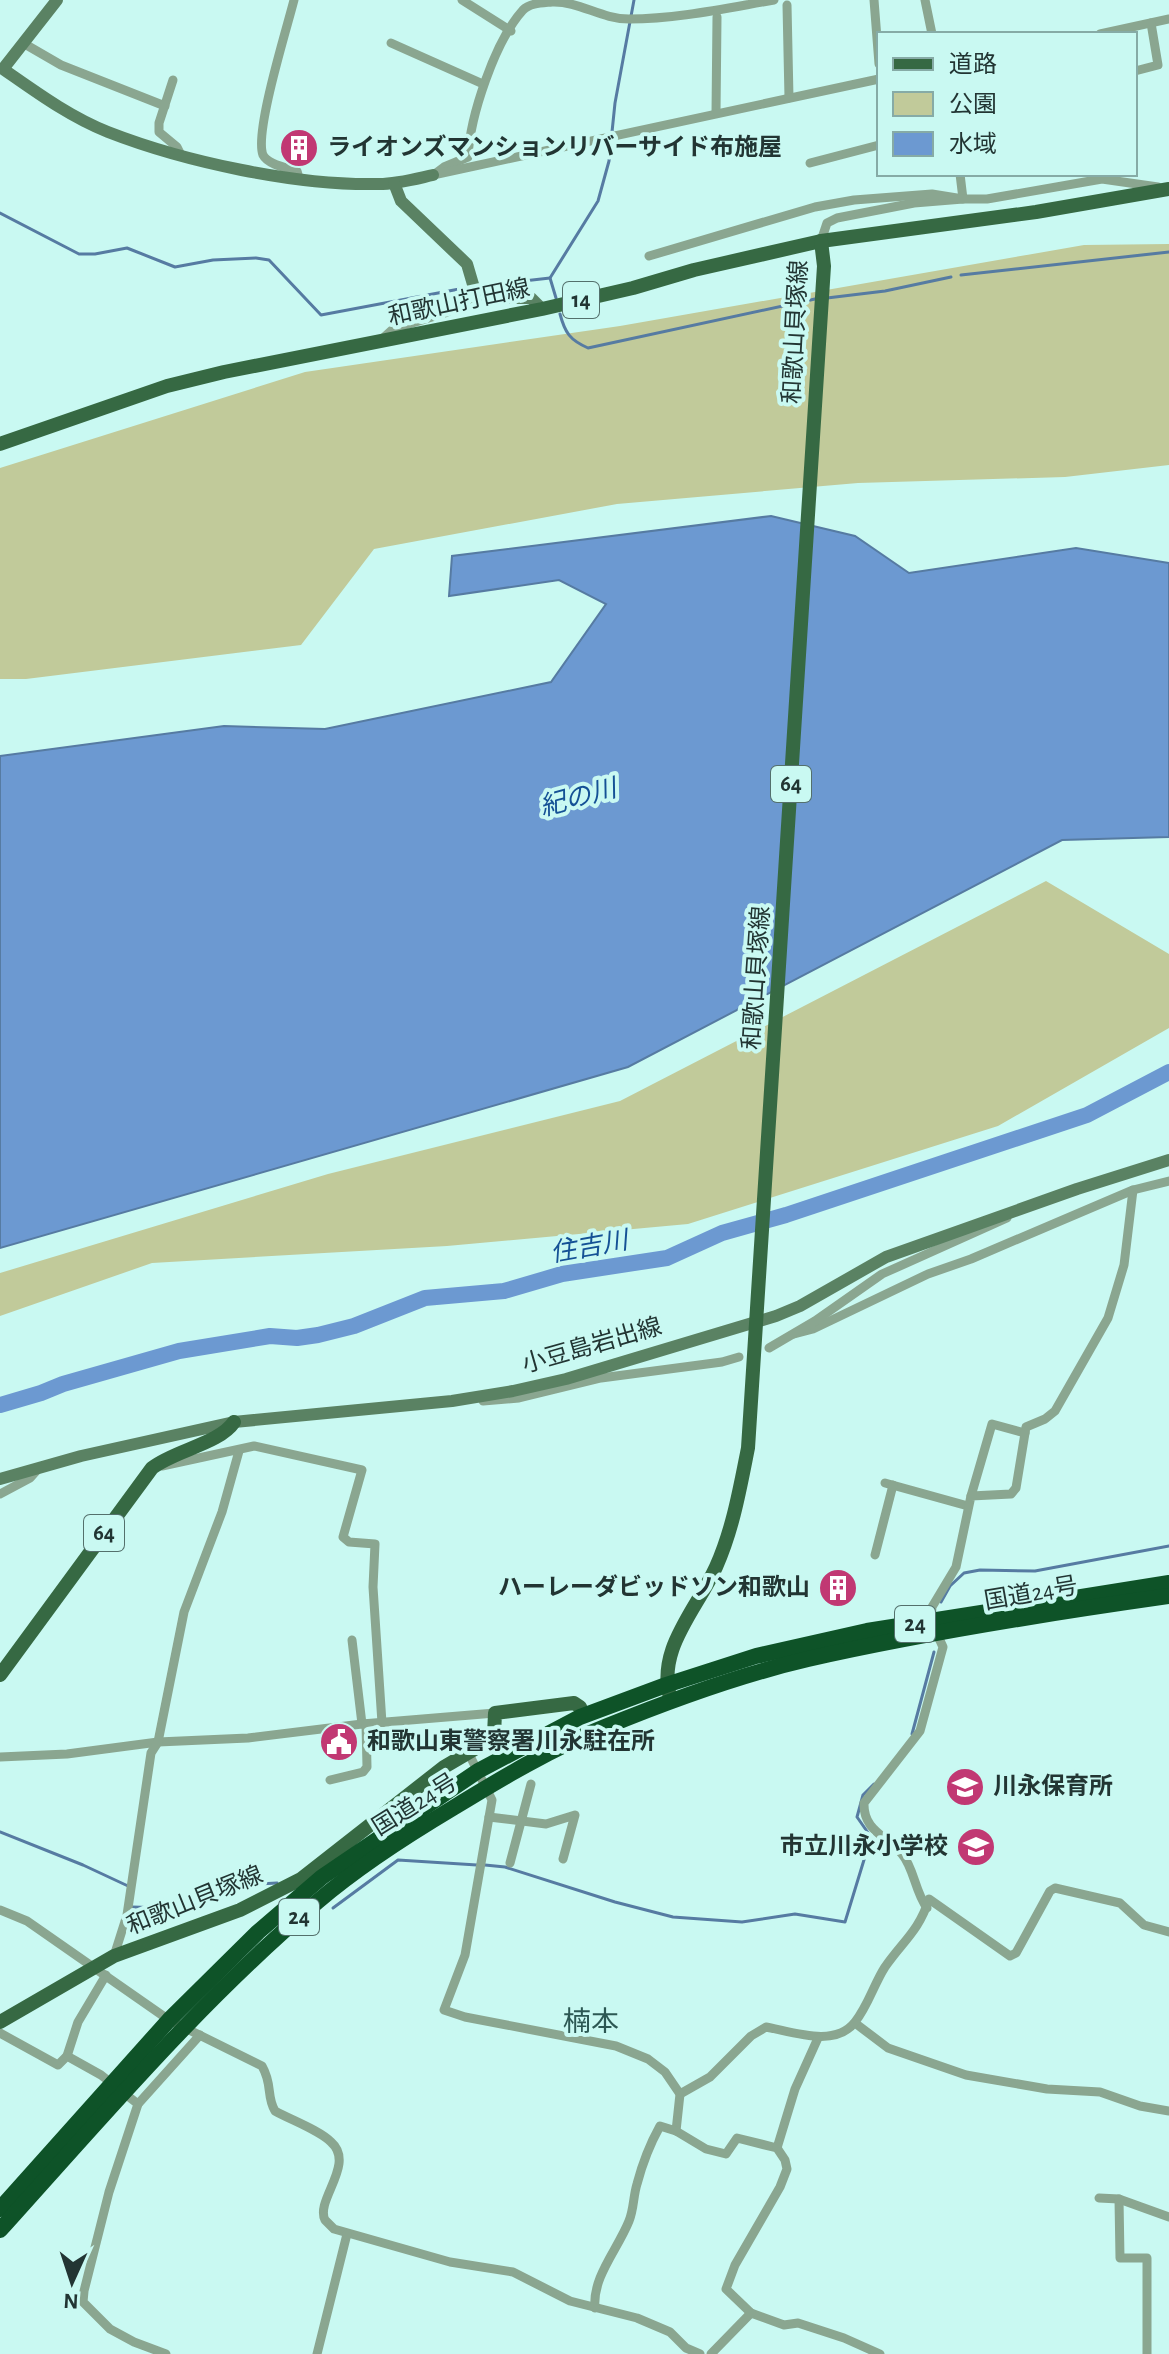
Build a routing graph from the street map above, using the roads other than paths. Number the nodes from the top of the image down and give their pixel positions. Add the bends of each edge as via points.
1 (57, 0) edge
2 (294, 0) edge
3 (515, 0) edge
4 (774, 0) edge
5 (874, 0) edge
6 (925, 0) edge
7 (467, 1) edge
8 (787, 5) dead end
9 (524, 8) junction
10 (717, 17) dead end
11 (1169, 19) edge
12 (1151, 23) junction
13 (511, 31) junction
14 (932, 32) edge
15 (1109, 32) edge
16 (877, 38) edge
17 (23, 43) junction
18 (391, 43) dead end
19 (1, 68) edge
20 (1137, 70) edge
21 (877, 79) edge
22 (173, 80) dead end
23 (483, 84) junction
24 (789, 98) junction
25 (165, 106) junction
26 (716, 113) junction
27 (877, 146) edge
28 (181, 155) junction
29 (810, 163) dead end
30 (433, 175) junction
31 (960, 176) edge
32 (1102, 176) edge
33 (299, 178) junction
34 (394, 183) junction
35 (1169, 189) edge
36 (963, 199) junction
37 (821, 241) junction
38 (649, 256) dead end
39 (475, 296) junction
40 (542, 309) junction
41 (379, 342) junction
42 (0, 444) edge
43 (1169, 1160) edge
44 (1169, 1181) edge
45 (1133, 1190) junction
46 (1027, 1206) junction
47 (757, 1322) junction
48 (794, 1334) junction
49 (769, 1348) dead end
50 (746, 1358) junction
51 (452, 1401) junction
52 (234, 1422) junction
53 (1025, 1433) junction
54 (239, 1451) junction
55 (41, 1467) junction
56 (152, 1468) junction
57 (0, 1479) edge
58 (0, 1494) edge
59 (969, 1501) junction
60 (875, 1555) dead end
61 (1169, 1583) edge
62 (1169, 1596) edge
63 (935, 1628) junction
64 (352, 1640) dead end
65 (0, 1675) edge
66 (668, 1693) junction
67 (495, 1713) junction
68 (583, 1715) junction
69 (382, 1723) junction
70 (364, 1724) junction
71 (158, 1742) junction
72 (469, 1754) junction
73 (0, 1757) edge
74 (478, 1771) junction
75 (330, 1780) dead end
76 (531, 1784) dead end
77 (486, 1788) junction
78 (489, 1817) junction
79 (522, 1821) junction
80 (563, 1859) dead end
81 (510, 1863) dead end
82 (927, 1908) junction
83 (0, 1910) edge
84 (240, 1910) junction
85 (1169, 1932) edge
86 (265, 1936) junction
87 (114, 1956) junction
88 (100, 1971) junction
89 (0, 2022) edge
90 (176, 2023) junction
91 (855, 2023) junction
92 (0, 2033) edge
93 (200, 2035) junction
94 (818, 2038) junction
95 (67, 2056) junction
96 (117, 2087) junction
97 (680, 2094) junction
98 (138, 2104) junction
99 (1169, 2111) edge
100 (676, 2131) junction
101 (777, 2148) junction
102 (1099, 2198) dead end
103 (1119, 2199) junction
104 (0, 2209) edge
105 (1169, 2217) edge
106 (0, 2230) edge
107 (347, 2234) junction
108 (595, 2308) junction
109 (751, 2313) junction
110 (685, 2351) edge
111 (166, 2354) edge
112 (317, 2354) edge
113 (700, 2354) edge
114 (711, 2354) edge
115 (880, 2354) edge
116 (1147, 2354) edge

1 - 17 main road
2 - 33 street via 265,111 263,155 297,171
3 - 9 street
4 - 9 street via 636,19 606,17 570,3
5 - 16 street
6 - 14 street
7 - 13 street
8 - 24 street
9 - 13 street
10 - 26 street
11 - 12 street
12 - 15 street
12 - 20 street via 1158,65
13 - 23 street
17 - 19 main road
17 - 25 street via 61,65
18 - 23 street
19 - 28 main road via 50,103 107,132
21 - 24 street
22 - 25 street
23 - 30 street via 468,157
24 - 26 street
25 - 28 street via 159,132
26 - 30 street
27 - 29 street
28 - 33 main road
30 - 34 main road
31 - 36 street
32 - 35 street
32 - 36 street via 1014,195
33 - 34 main road
34 - 39 main road via 401,201 467,264
35 - 37 main road, 和歌山打田線 / 14
36 - 37 street via 837,218 827,223
36 - 38 street via 932,194 815,207
37 - 40 main road, 和歌山打田線 / 14
37 - 47 main road, 和歌山貝塚線 / 64 via 824,266
39 - 40 main road via 531,298
39 - 41 street via 445,313 393,329
40 - 41 main road, 和歌山打田線 / 14
41 - 42 main road, 和歌山打田線 / 14 via 167,386
43 - 46 main road, 小豆島岩出線
44 - 45 street
45 - 48 street
45 - 53 street via 1124,1265 1108,1318 1055,1411 1026,1427
46 - 47 main road, 小豆島岩出線 via 886,1257 800,1306
46 - 48 street via 882,1274
47 - 50 main road, 和歌山貝塚線 / 64
47 - 51 main road, 小豆島岩出線 via 566,1379
48 - 49 street
50 - 51 street via 601,1378 519,1398
50 - 66 main road, 和歌山貝塚線 / 64 via 748,1448 736,1509 717,1566 669,1655
51 - 52 main road, 小豆島岩出線
52 - 55 main road, 小豆島岩出線
52 - 56 main road, 64 via 221,1434
53 - 59 street via 1016,1488 1011,1494
53 - 59 street via 992,1424
54 - 56 street
54 - 69 street via 254,1446 362,1470 343,1537 375,1544
54 - 71 street via 184,1612
55 - 57 main road, 小豆島岩出線
55 - 58 street
56 - 65 main road, 64
59 - 60 street via 889,1484
59 - 63 street via 956,1567 932,1607
61 - 63 highway, 国道24号 / 24
62 - 63 highway, 国道24号 / 24
63 - 66 highway, 国道24号 / 24 via 867,1631 756,1656
63 - 82 street via 943,1647 920,1731 864,1803 873,1831 903,1854
64 - 70 street
66 - 68 highway, 国道24号 / 24
66 - 77 highway, 国道24号 / 24
67 - 68 main road via 574,1703
67 - 69 street
67 - 72 main road, 和歌山貝塚線 via 494,1735
68 - 74 highway, 国道24号 / 24
69 - 70 street
70 - 71 street
70 - 75 street via 367,1767
71 - 73 street
71 - 87 street via 151,1753 127,1915
72 - 74 street
72 - 84 main road, 和歌山貝塚線 via 444,1767 320,1866
74 - 77 street
74 - 86 highway, 国道24号 / 24 via 322,1877
76 - 79 street
77 - 78 street via 492,1800
77 - 86 highway, 国道24号 / 24 via 402,1839
78 - 79 street
78 - 97 street via 465,1955 444,2010 616,2046 648,2059
79 - 80 street via 546,1824 575,1815
79 - 81 street
82 - 85 street via 929,1899 1010,1956 1055,1888 1120,1903 1144,1925
82 - 91 street via 885,1967
83 - 88 street via 27,1921
84 - 86 main road
84 - 87 main road, 和歌山貝塚線
86 - 90 highway, 国道24号 / 24
87 - 88 main road, 和歌山貝塚線
88 - 89 main road, 和歌山貝塚線
88 - 90 street
88 - 95 street
90 - 93 street
90 - 96 highway, 国道24号 / 24
91 - 94 street
91 - 99 street via 888,2048 966,2075 1100,2092
92 - 95 street via 58,2065
93 - 98 street
93 - 107 street via 262,2066 270,2079 275,2111 331,2142 339,2169 325,2221
94 - 97 street via 766,2027 710,2077
94 - 101 street
95 - 96 street
96 - 98 street
96 - 104 highway, 国道24号 / 24
96 - 106 highway, 国道24号 / 24
97 - 100 street
98 - 111 street via 105,2206 83,2302 110,2329
100 - 101 street via 726,2154 737,2138
100 - 108 street via 660,2126 635,2188 629,2221 594,2297
101 - 109 street via 787,2169 726,2289
102 - 103 street
103 - 105 street
103 - 116 street via 1120,2258 1147,2258
107 - 108 street via 450,2262 513,2272
107 - 112 street
108 - 110 street via 670,2332
109 - 114 street
109 - 115 street via 784,2325 809,2326
110 - 113 street

